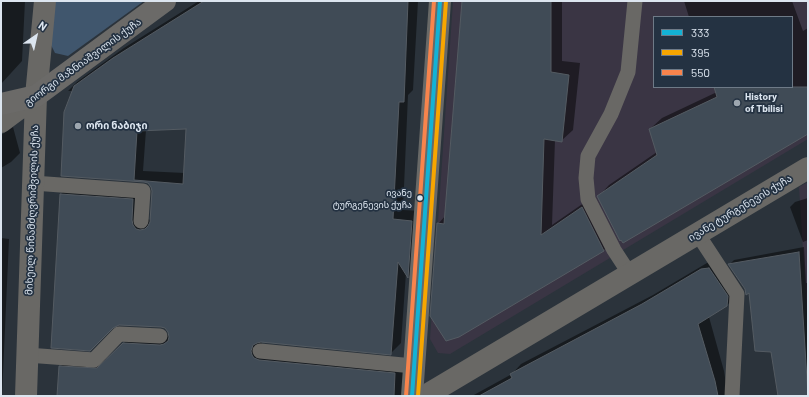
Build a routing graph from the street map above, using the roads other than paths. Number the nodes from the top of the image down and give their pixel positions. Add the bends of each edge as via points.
1 (45, 1) edge
2 (165, 1) edge
3 (440, 1) edge
4 (635, 1) edge
5 (36, 96) junction
6 (1, 104) edge
7 (1, 122) edge
8 (808, 168) edge
9 (33, 183) junction
10 (141, 221) dead end
11 (698, 233) junction
12 (629, 273) junction
13 (160, 336) dead end
14 (260, 351) dead end
15 (27, 355) junction
16 (414, 366) junction
17 (26, 396) edge
18 (412, 396) edge
19 (425, 396) edge
20 (732, 396) edge

1 - 5 street, მიხეილ წინამძღვრიშვილის ქუჩა
2 - 5 main road, გიორგი მაზნიაშვილის ქუჩა
3 - 16 main road
4 - 12 lane via 628,72 611,114 588,156 586,178 588,200
5 - 6 main road
5 - 7 street, გიორგი მაზნიაშვილის ქუჩა
5 - 9 street, მიხეილ წინამძღვრიშვილის ქუჩა
8 - 11 street, ივანე ტურგენევის ქუჩა
9 - 10 lane via 143,191
9 - 15 street, მიხეილ წინამძღვრიშვილის ქუჩა
11 - 12 street, ივანე ტურგენევის ქუჩა
11 - 20 lane via 737,294
12 - 19 street, ივანე ტურგენევის ქუჩა
13 - 15 lane via 119,334 94,360
14 - 16 lane
15 - 17 street, მიხეილ წინამძღვრიშვილის ქუჩა
16 - 18 main road

